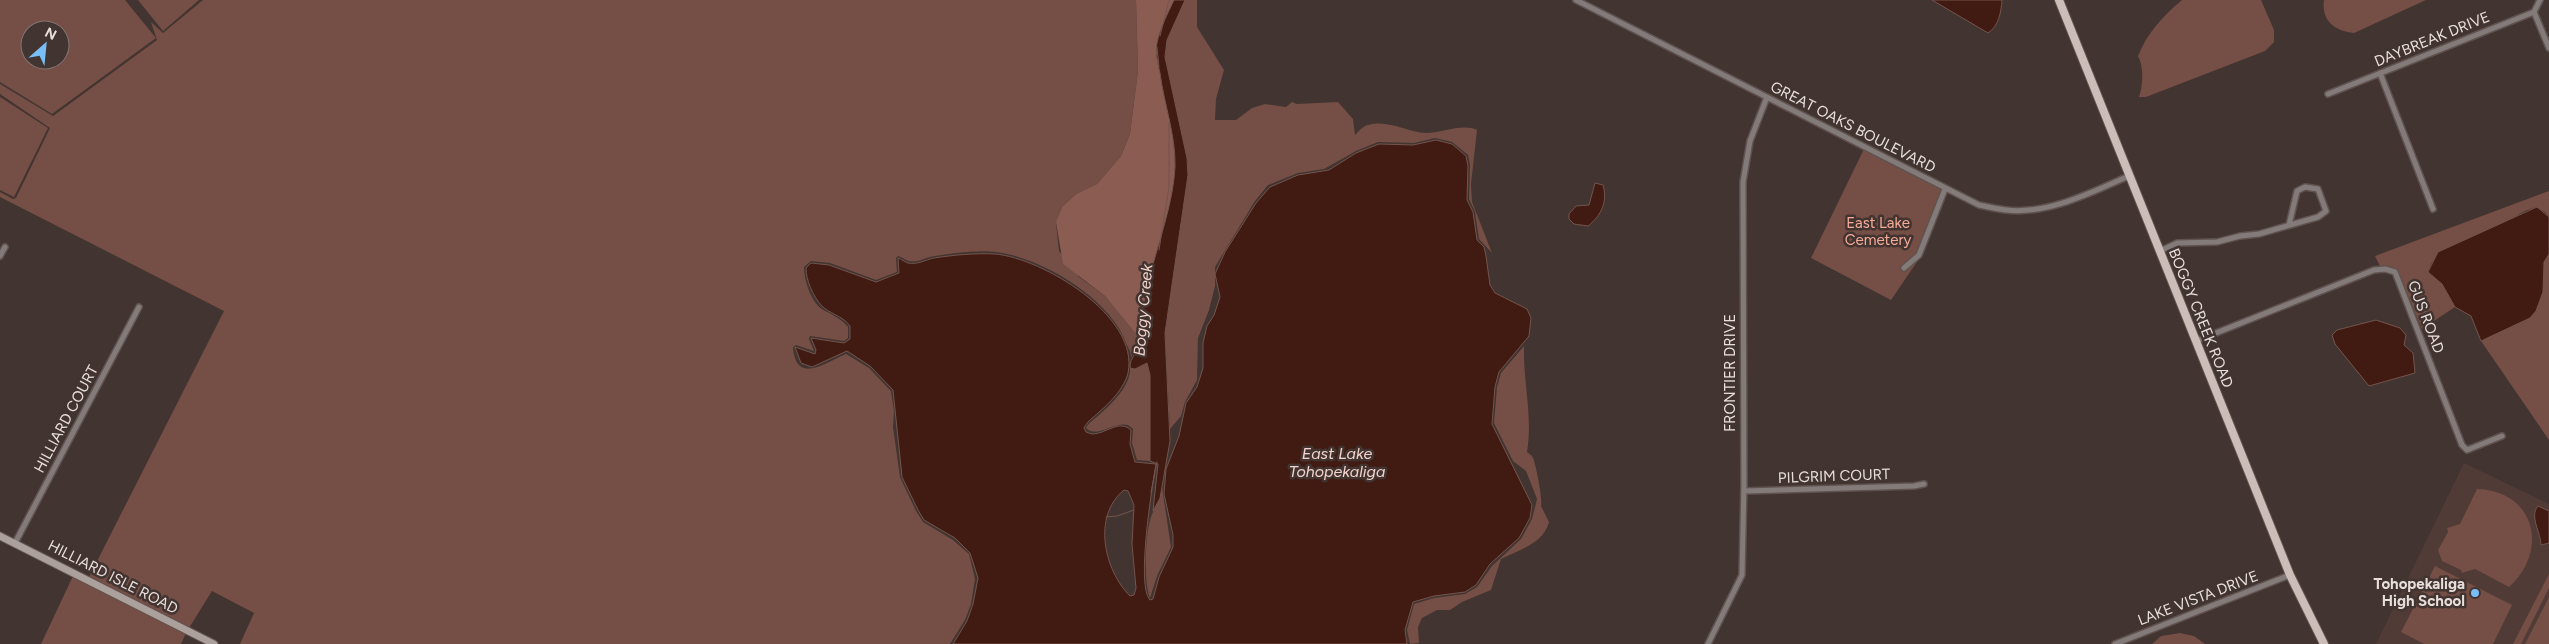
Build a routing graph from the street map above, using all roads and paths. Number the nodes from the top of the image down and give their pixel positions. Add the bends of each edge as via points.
1 (1576, 0) edge
2 (2059, 0) edge
3 (2540, 0) edge
4 (2534, 12) junction
5 (2549, 48) edge
6 (2380, 73) junction
7 (2328, 94) dead end
8 (1767, 97) junction
9 (2129, 176) junction
10 (1945, 189) junction
11 (2433, 209) dead end
12 (2289, 225) junction
13 (5, 247) dead end
14 (2160, 251) junction
15 (0, 256) edge
16 (1904, 268) dead end
17 (139, 307) dead end
18 (2196, 342) junction
19 (2502, 436) dead end
20 (1924, 484) dead end
21 (1744, 491) junction
22 (0, 536) edge
23 (15, 543) junction
24 (2290, 575) junction
25 (214, 644) edge
26 (1708, 644) edge
27 (2115, 644) edge
28 (2324, 644) edge

1 - 8 street, GREAT OAKS BOULEVARD
2 - 9 main road, BOGGY CREEK ROAD
3 - 4 street
4 - 5 street
4 - 6 street, DAYBREAK DRIVE
6 - 7 street, DAYBREAK DRIVE
6 - 11 street
8 - 10 street, GREAT OAKS BOULEVARD
8 - 21 street, FRONTIER DRIVE via 1750,141 1743,182
9 - 10 street, GREAT OAKS BOULEVARD via 2039,209 2007,210 1979,205
9 - 14 main road, BOGGY CREEK ROAD
10 - 16 street via 1919,255
12 - 12 street via 2326,211 2318,189 2305,187 2297,191
12 - 14 street via 2217,242 2177,244
13 - 15 street
14 - 18 main road, BOGGY CREEK ROAD
17 - 23 street, HILLIARD COURT
18 - 19 street, GUS ROAD via 2374,270 2395,272 2462,445 2467,450
18 - 24 main road, BOGGY CREEK ROAD
20 - 21 street, PILGRIM COURT
21 - 26 street, FRONTIER DRIVE via 1742,575
22 - 23 street, HILLIARD ISLE ROAD
23 - 25 street, HILLIARD ISLE ROAD
24 - 27 street, LAKE VISTA DRIVE
24 - 28 main road, BOGGY CREEK ROAD

